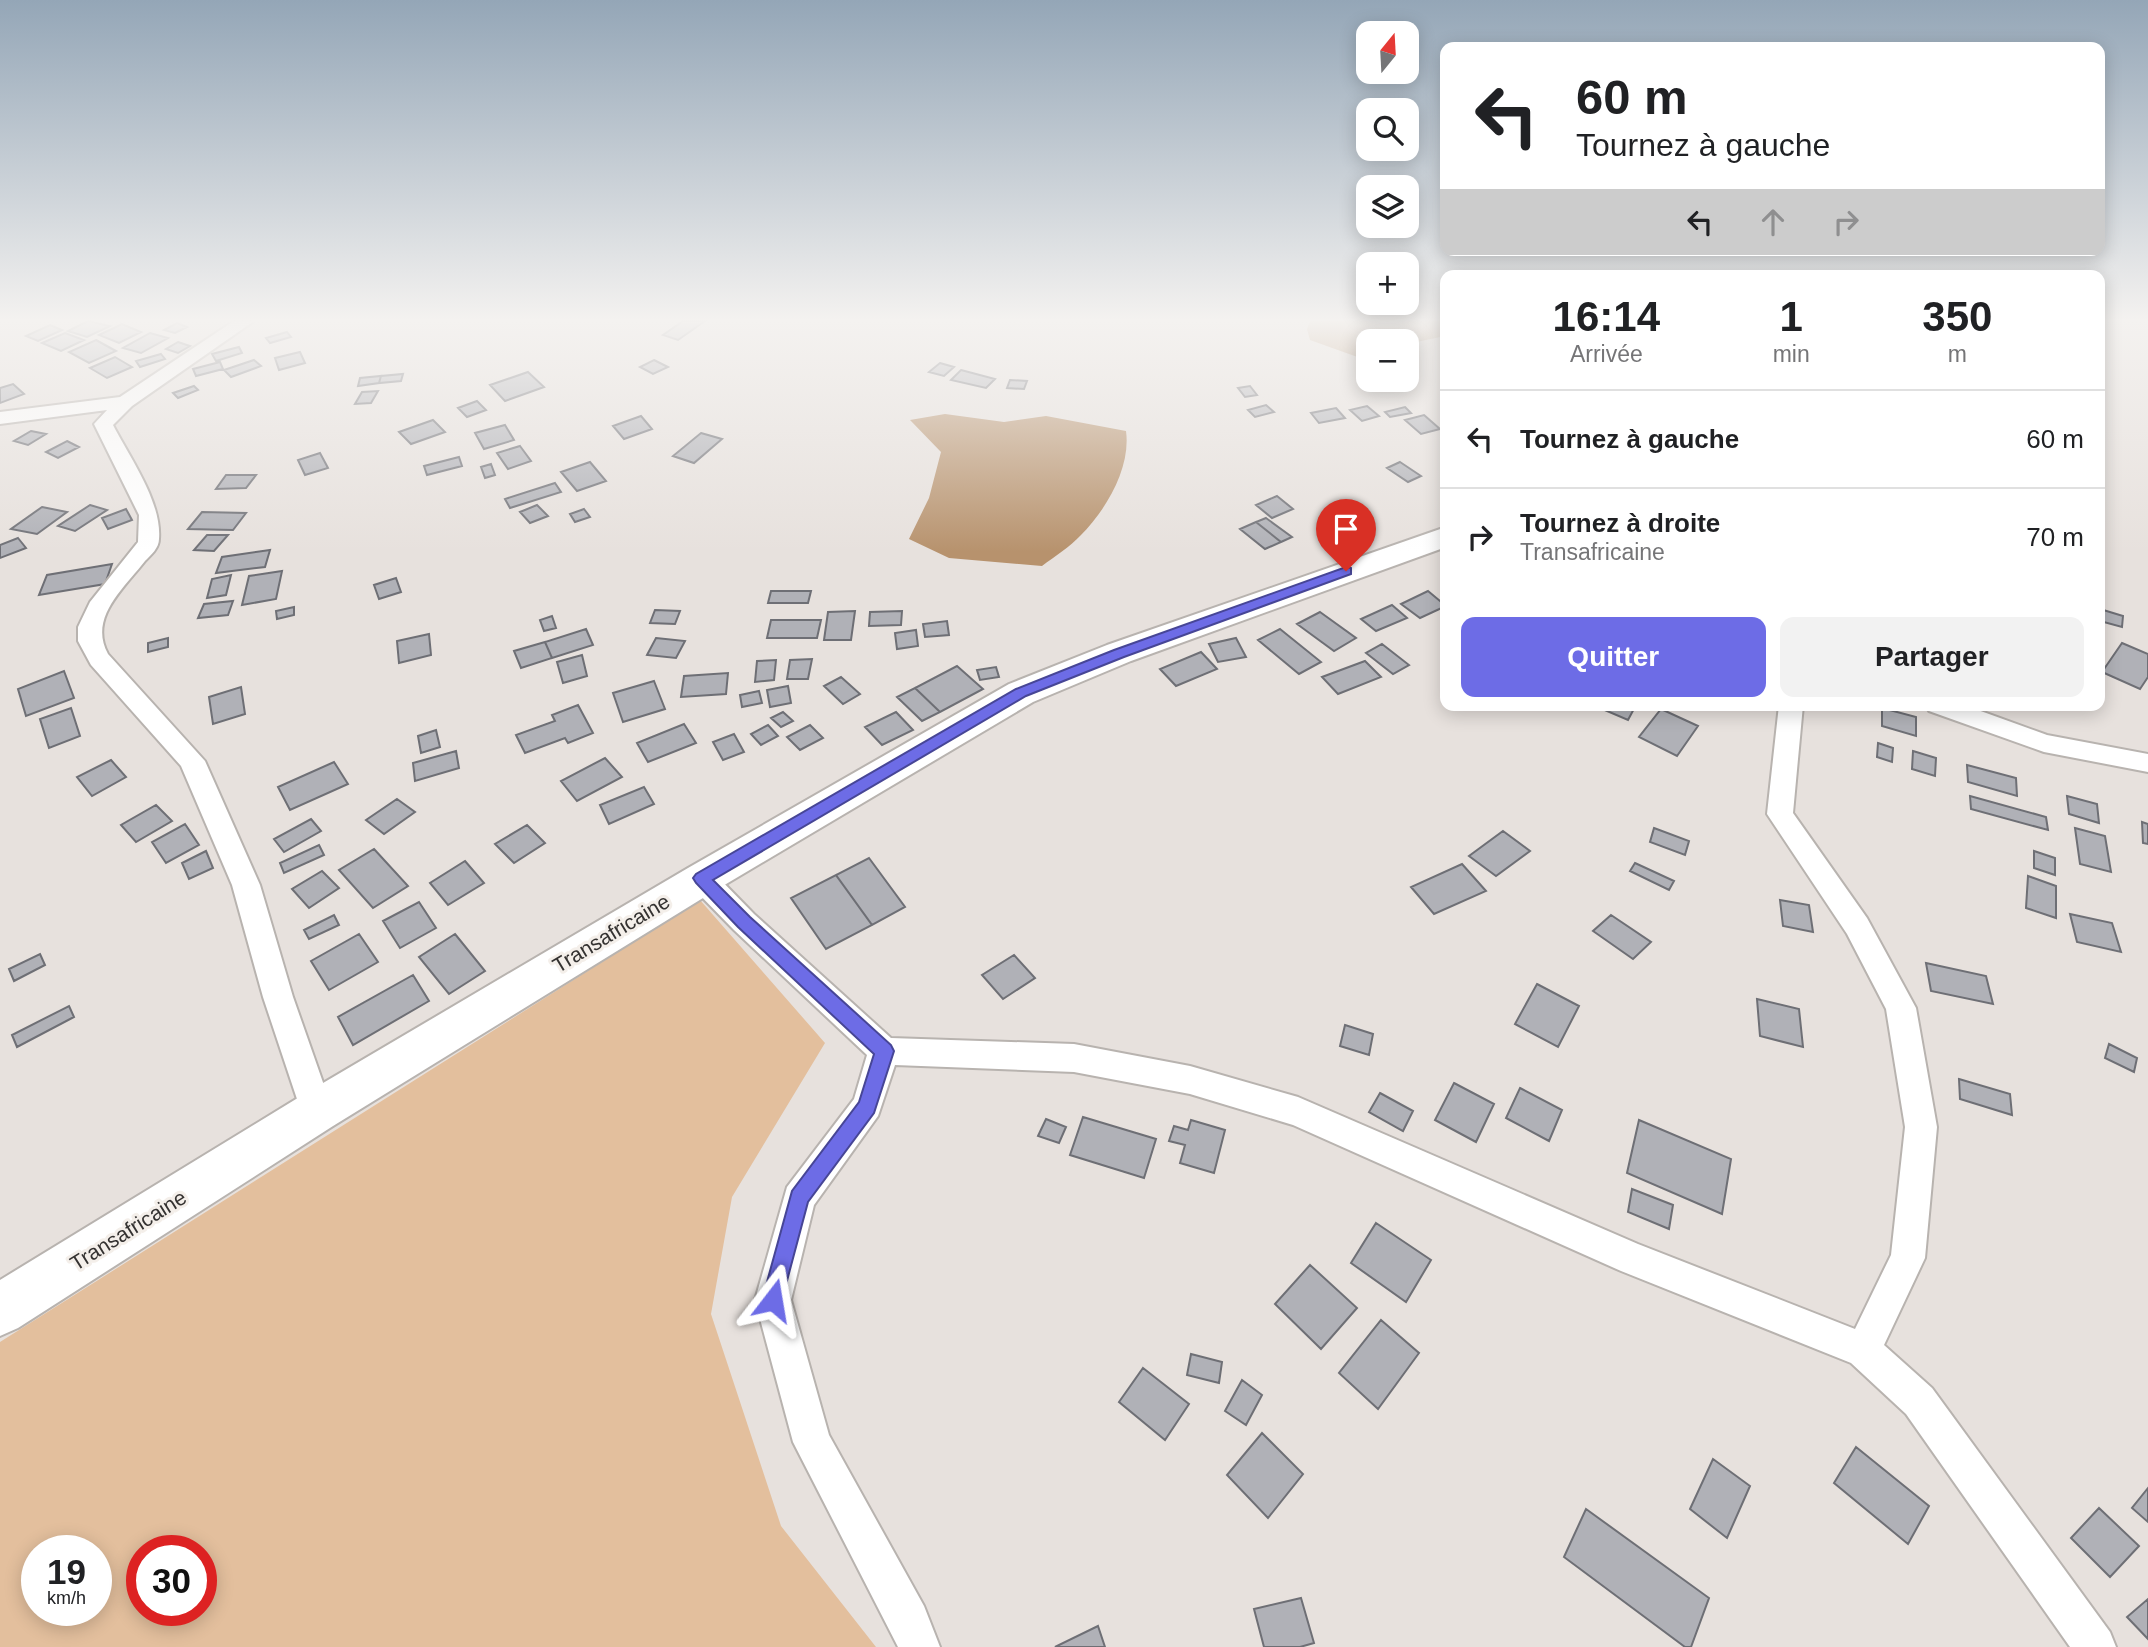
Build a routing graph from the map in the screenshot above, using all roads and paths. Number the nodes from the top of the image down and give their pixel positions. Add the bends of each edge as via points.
1 (131, 398) edge
2 (125, 402) junction
3 (0, 418) edge
4 (1440, 538) edge
5 (1790, 711) edge
6 (1955, 711) edge
7 (2148, 763) edge
8 (702, 878) junction
9 (884, 1051) junction
10 (317, 1111) junction
11 (0, 1310) edge
12 (1863, 1350) junction
13 (919, 1647) edge
14 (2095, 1647) edge

1 - 2 street
2 - 3 street
2 - 10 street via 103,424 149,515 149,543 101,601 89,627 89,641 99,659 192,761 246,885
4 - 8 highway, Transafricaine via 1021,693
5 - 12 street via 1780,814 1857,926 1901,1007 1921,1127 1908,1258
6 - 7 street via 2043,743
8 - 9 street
8 - 10 highway, Transafricaine
9 - 12 street via 1074,1058 1190,1080 1298,1112 1633,1259
9 - 13 street via 867,1106 799,1198 773,1300 812,1442
10 - 11 highway, Transafricaine
12 - 14 street via 1919,1401

